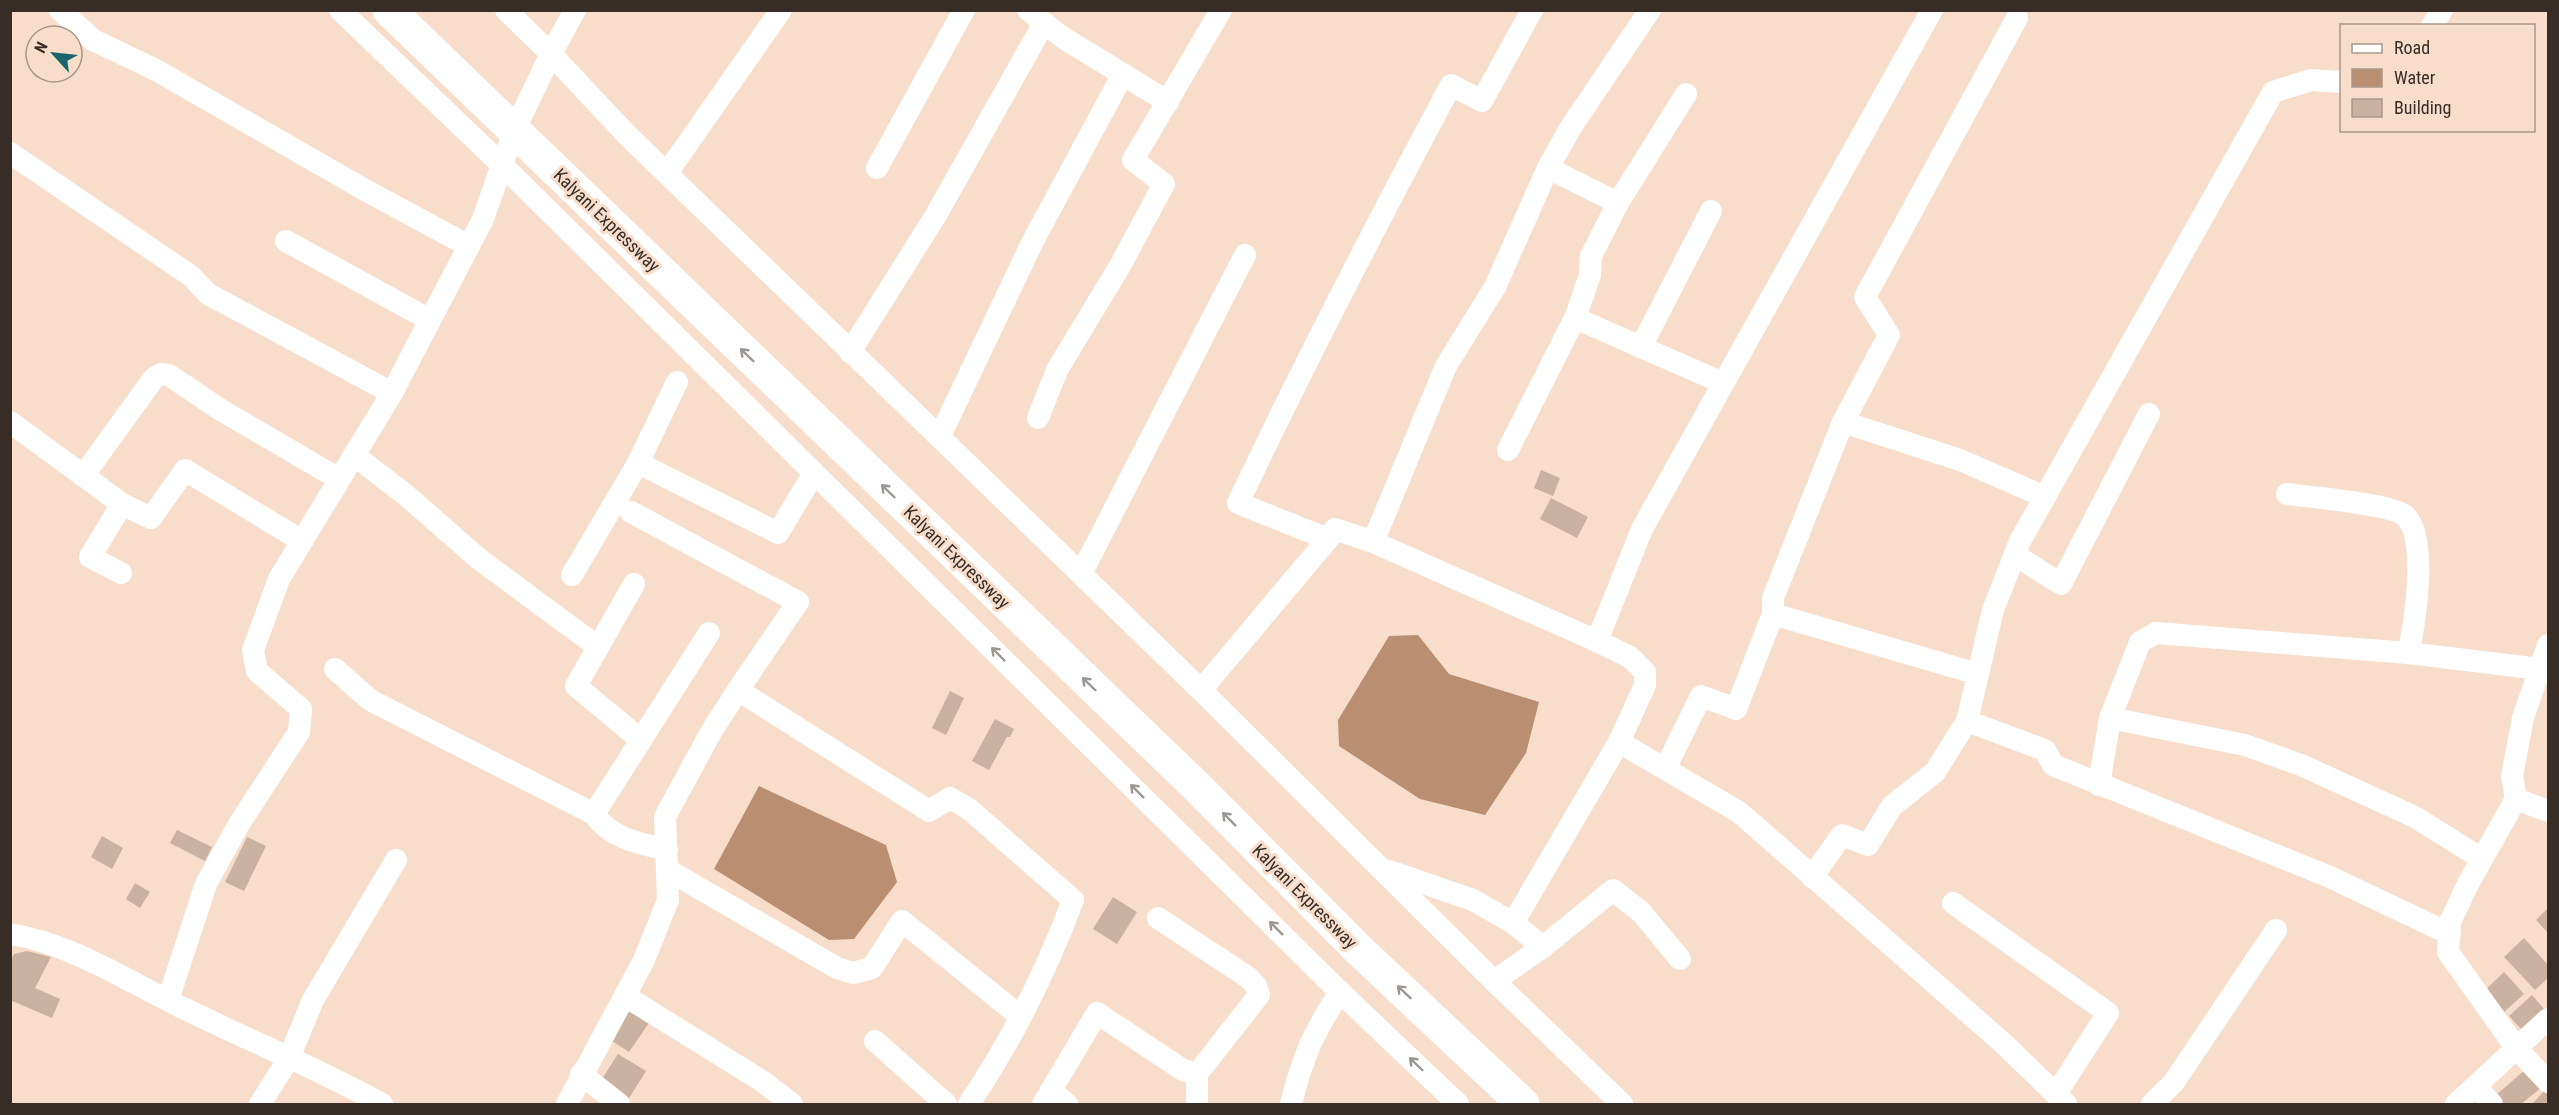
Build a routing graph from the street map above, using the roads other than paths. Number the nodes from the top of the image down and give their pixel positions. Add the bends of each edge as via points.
1 (60, 10) edge
2 (340, 10) edge
3 (389, 10) edge
4 (506, 10) edge
5 (575, 10) edge
6 (781, 10) edge
7 (964, 10) edge
8 (1221, 10) edge
9 (1532, 10) edge
10 (1650, 10) edge
11 (1932, 10) edge
12 (2442, 10) edge
13 (1036, 17) edge
14 (2017, 18) dead end
15 (2433, 24) edge
16 (551, 54) junction
17 (1123, 75) junction
18 (2340, 82) edge
19 (1686, 94) dead end
20 (1168, 102) junction
21 (514, 131) junction
22 (10, 153) edge
23 (502, 165) junction
24 (877, 168) dead end
25 (1548, 168) junction
26 (667, 173) junction
27 (1618, 203) junction
28 (1711, 211) dead end
29 (286, 241) dead end
30 (469, 246) junction
31 (1245, 255) dead end
32 (1575, 318) junction
33 (430, 320) junction
34 (1641, 347) junction
35 (850, 352) junction
36 (677, 382) dead end
37 (1724, 383) junction
38 (392, 393) junction
39 (2149, 414) dead end
40 (1038, 418) dead end
41 (10, 422) edge
42 (1844, 422) junction
43 (940, 436) junction
44 (1508, 450) dead end
45 (354, 455) junction
46 (638, 463) junction
47 (814, 473) junction
48 (83, 476) junction
49 (339, 479) junction
50 (2287, 494) dead end
51 (2045, 497) junction
52 (122, 504) junction
53 (631, 512) dead end
54 (1328, 539) junction
55 (302, 541) junction
56 (1373, 542) junction
57 (2015, 555) junction
58 (121, 573) dead end
59 (1081, 574) junction
60 (572, 575) dead end
61 (634, 584) dead end
62 (1773, 614) junction
63 (709, 633) dead end
64 (1598, 641) junction
65 (2548, 645) edge
66 (598, 647) junction
67 (2408, 653) junction
68 (335, 669) dead end
69 (2540, 669) junction
70 (1978, 674) junction
71 (738, 690) junction
72 (1200, 690) junction
73 (2110, 718) junction
74 (1967, 722) junction
75 (641, 740) junction
76 (1619, 742) junction
77 (1665, 769) junction
78 (2099, 785) junction
79 (2516, 799) junction
80 (2548, 811) edge
81 (594, 814) junction
82 (2481, 859) junction
83 (396, 860) dead end
84 (668, 860) junction
85 (1382, 869) junction
86 (1812, 877) junction
87 (1953, 903) dead end
88 (1158, 918) dead end
89 (1513, 923) junction
90 (2276, 930) dead end
91 (10, 934) edge
92 (2450, 934) junction
93 (1543, 947) junction
94 (1680, 959) dead end
95 (1494, 981) junction
96 (1340, 992) junction
97 (625, 996) junction
98 (168, 1000) junction
99 (1021, 1017) junction
100 (2548, 1019) edge
101 (875, 1041) dead end
102 (2517, 1049) junction
103 (289, 1058) junction
104 (581, 1074) junction
105 (1197, 1074) junction
106 (2548, 1082) edge
107 (2476, 1087) junction
108 (2061, 1099) edge
109 (1054, 1100) edge
110 (260, 1104) edge
111 (382, 1104) edge
112 (567, 1104) edge
113 (619, 1104) edge
114 (792, 1104) edge
115 (946, 1104) edge
116 (969, 1104) edge
117 (1197, 1104) edge
118 (1291, 1104) edge
119 (1458, 1104) edge
120 (1523, 1104) edge
121 (1622, 1104) edge
122 (2151, 1104) edge
123 (2456, 1104) edge
124 (2492, 1104) edge

1 - 30 street via 93,40 176,81
2 - 23 street
3 - 21 highway, Kalyani Expressway
4 - 16 street
5 - 16 street
6 - 26 street
7 - 24 street
8 - 20 street
9 - 54 street via 1482,101 1451,85 1366,242 1238,503
10 - 25 street via 1570,127
11 - 37 street
12 - 15 street
13 - 17 street
13 - 35 street via 936,215
14 - 42 street via 1866,297 1889,335
16 - 21 street
16 - 26 street
17 - 20 street
17 - 43 street via 1033,241
18 - 51 street via 2310,80 2273,92
19 - 27 street
20 - 40 street via 1133,160 1164,184 1058,370
21 - 23 street
120 -> 21 highway, Kalyani Expressway
22 - 38 street via 191,276 208,294
23 - 30 street
23 - 47 street
25 - 27 street
25 - 56 street via 1495,287 1446,366
26 - 35 street
27 - 32 street via 1591,256 1590,275
28 - 34 street
29 - 33 street
30 - 33 street
31 - 59 street
32 - 34 street
32 - 44 street
33 - 38 street
34 - 37 street
35 - 43 street
36 - 46 street
37 - 64 street via 1642,529
38 - 45 street
39 - 57 street via 2061,584
41 - 48 street
42 - 51 street via 1960,460
42 - 62 street via 1773,598
43 - 59 street
45 - 49 street
45 - 66 street via 479,559
46 - 47 street via 778,533
46 - 60 street
96 -> 47 street
48 - 49 street via 154,378 161,374 169,375
48 - 52 street
49 - 55 street
50 - 67 street via 2385,508 2403,514 2411,522 2418,544 2414,630
51 - 57 street
52 - 55 street via 151,518 185,470
52 - 58 street via 90,556
53 - 71 street via 798,603
54 - 56 street via 1335,529
54 - 72 street
55 - 98 street via 279,579 253,650 257,671 301,710 299,732 239,824 206,884
56 - 64 street
57 - 70 street via 1993,610
59 - 72 street
61 - 66 street
62 - 70 street
62 - 77 street via 1736,709 1701,696
63 - 75 street
64 - 76 street via 1630,657 1646,672 1645,685
65 - 69 street
66 - 75 street via 576,686
67 - 69 street
67 - 73 street via 2156,633 2140,642
68 - 81 street via 370,700
69 - 79 street via 2523,718 2512,776
70 - 74 street
71 - 84 street via 665,817
71 - 99 street via 928,811 950,798 969,809 1073,900 1051,958
72 - 85 street
73 - 78 street
73 - 82 street via 2245,745 2301,765 2415,818
74 - 78 street via 2045,750 2053,765
74 - 86 street via 1935,772 1892,806 1868,845 1842,835
75 - 81 street
76 - 77 street
76 - 89 street
77 - 86 street via 1739,812
78 - 92 street via 2330,877
79 - 80 street
79 - 82 street
81 - 84 street via 602,826
82 - 92 street via 2450,922
83 - 103 street via 313,1000
84 - 97 street via 668,900
84 - 99 street via 825,961 854,973 872,968 902,921
85 - 89 street via 1473,900
85 - 95 street
86 - 108 street via 2003,1043
87 - 108 street via 2108,1013
88 - 105 street via 1249,978 1259,995
89 - 93 street
90 - 122 street via 2174,1083
91 - 98 street via 60,947
92 - 102 street via 2448,952
93 - 94 street via 1613,890 1641,912
93 - 95 street
95 - 121 street
96 - 118 street via 1316,1029 1301,1063
119 -> 96 street
97 - 104 street
97 - 114 street via 762,1081
98 - 103 street
99 - 116 street via 999,1060
100 - 102 street
101 - 115 street
102 - 106 street
102 - 107 street
103 - 110 street
103 - 111 street
104 - 112 street
104 - 113 street
105 - 109 street via 1183,1070 1097,1013
105 - 117 street
107 - 123 street
107 - 124 street

